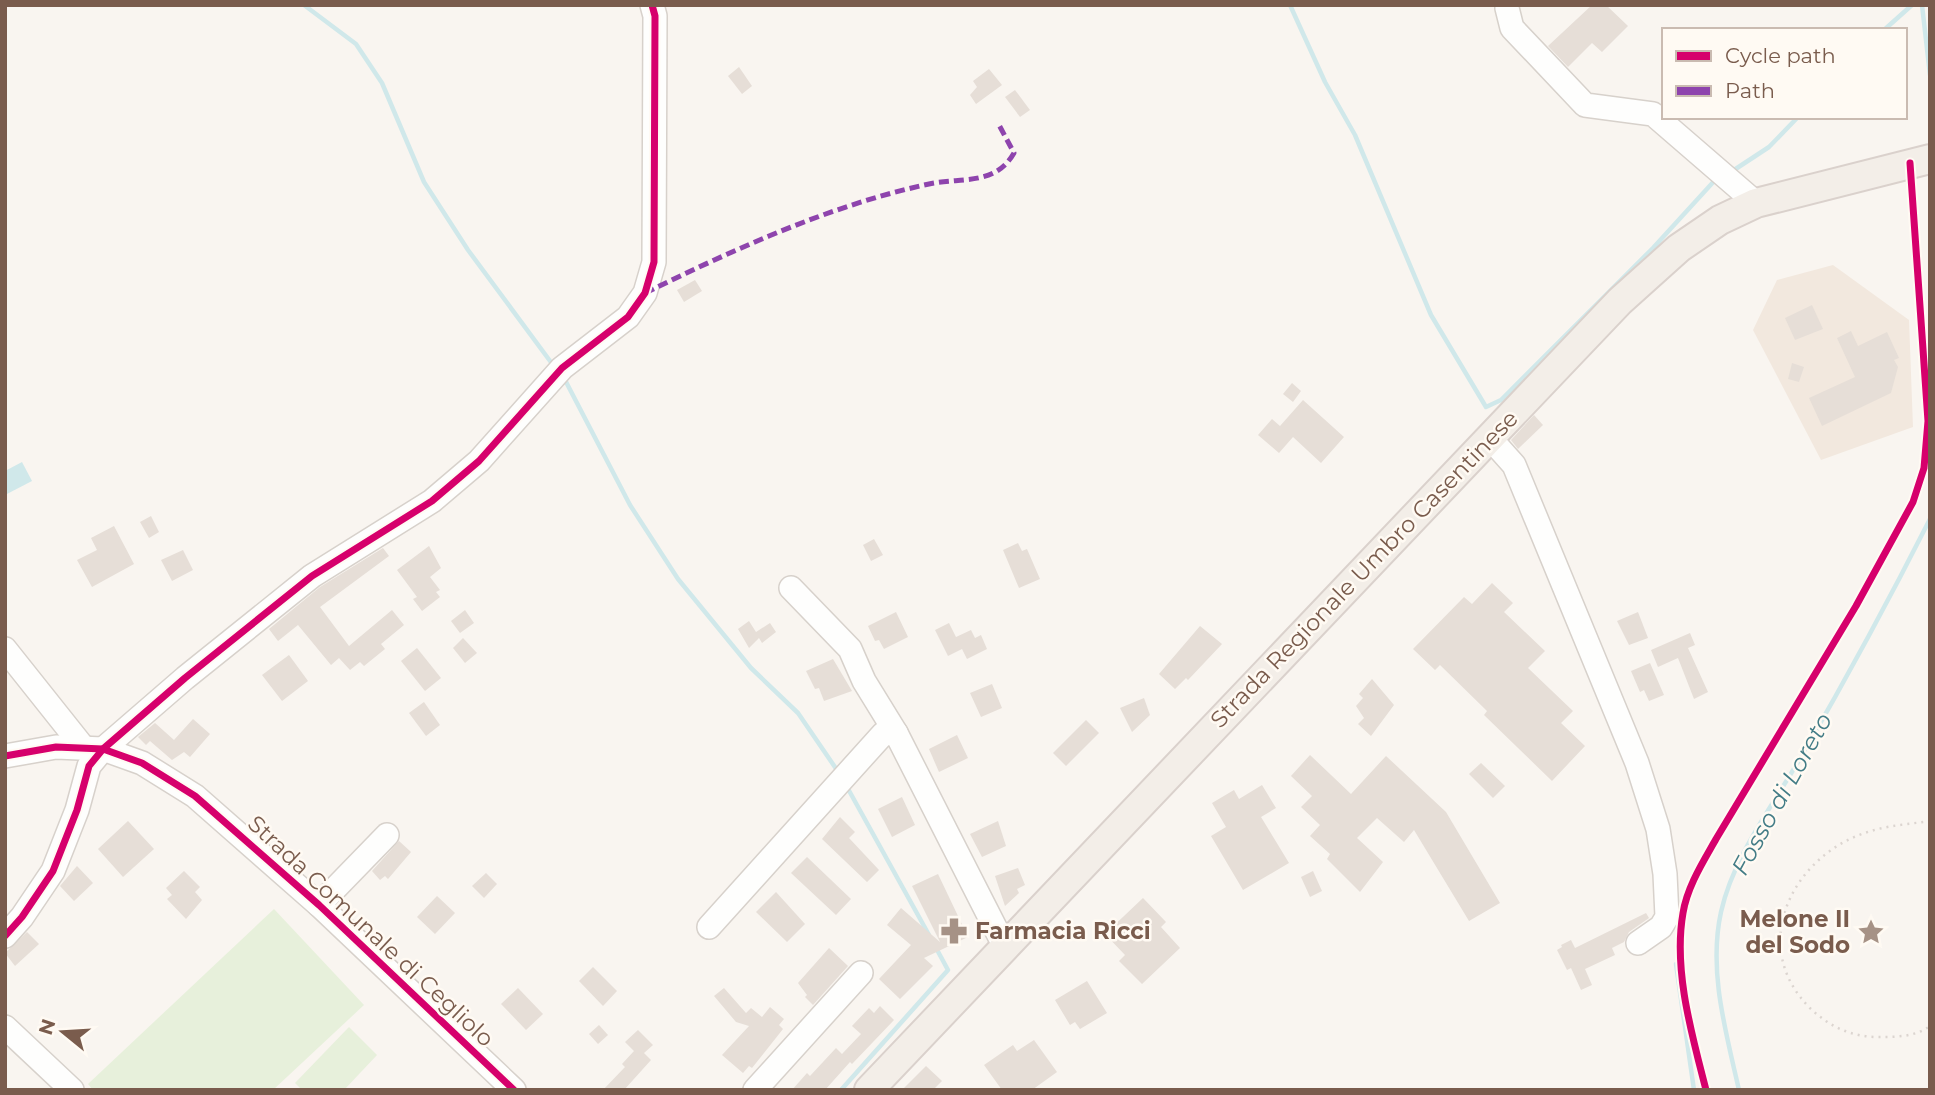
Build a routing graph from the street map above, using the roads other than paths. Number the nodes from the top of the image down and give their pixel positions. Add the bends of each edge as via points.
1 (652, 5) edge
2 (1507, 8) dead end
3 (1924, 160) edge
4 (1756, 203) junction
5 (1489, 438) junction
6 (791, 588) dead end
7 (5, 649) edge
8 (896, 733) junction
9 (93, 748) junction
10 (5, 756) edge
11 (387, 835) dead end
12 (319, 905) junction
13 (709, 928) dead end
14 (5, 936) edge
15 (1638, 943) dead end
16 (1005, 947) junction
17 (861, 973) dead end
18 (5, 1027) edge
19 (72, 1090) edge
20 (514, 1090) edge
21 (755, 1090) edge
22 (869, 1090) edge

1 - 9 street via 654,262 645,293 628,317 562,368 479,461 432,501 313,576
2 - 4 street via 1512,28 1585,105 1653,114
3 - 4 main road, Strada Regionale Umbro Casentinese
4 - 5 main road, Strada Regionale Umbro Casentinese via 1679,248 1620,301
5 - 15 street via 1514,465 1637,763 1658,829 1667,917
5 - 16 main road, Strada Regionale Umbro Casentinese
6 - 8 street via 850,649
7 - 9 street
8 - 13 street via 883,734
8 - 16 street
9 - 10 street, Strada Comunale di Cegliolo via 56,747
9 - 12 street, Strada Comunale di Cegliolo via 142,763 195,796
9 - 14 street via 77,810 53,871
11 - 12 street
12 - 20 street, Strada Comunale di Cegliolo
16 - 22 main road, Strada Regionale Umbro Casentinese
17 - 21 street
18 - 19 street

